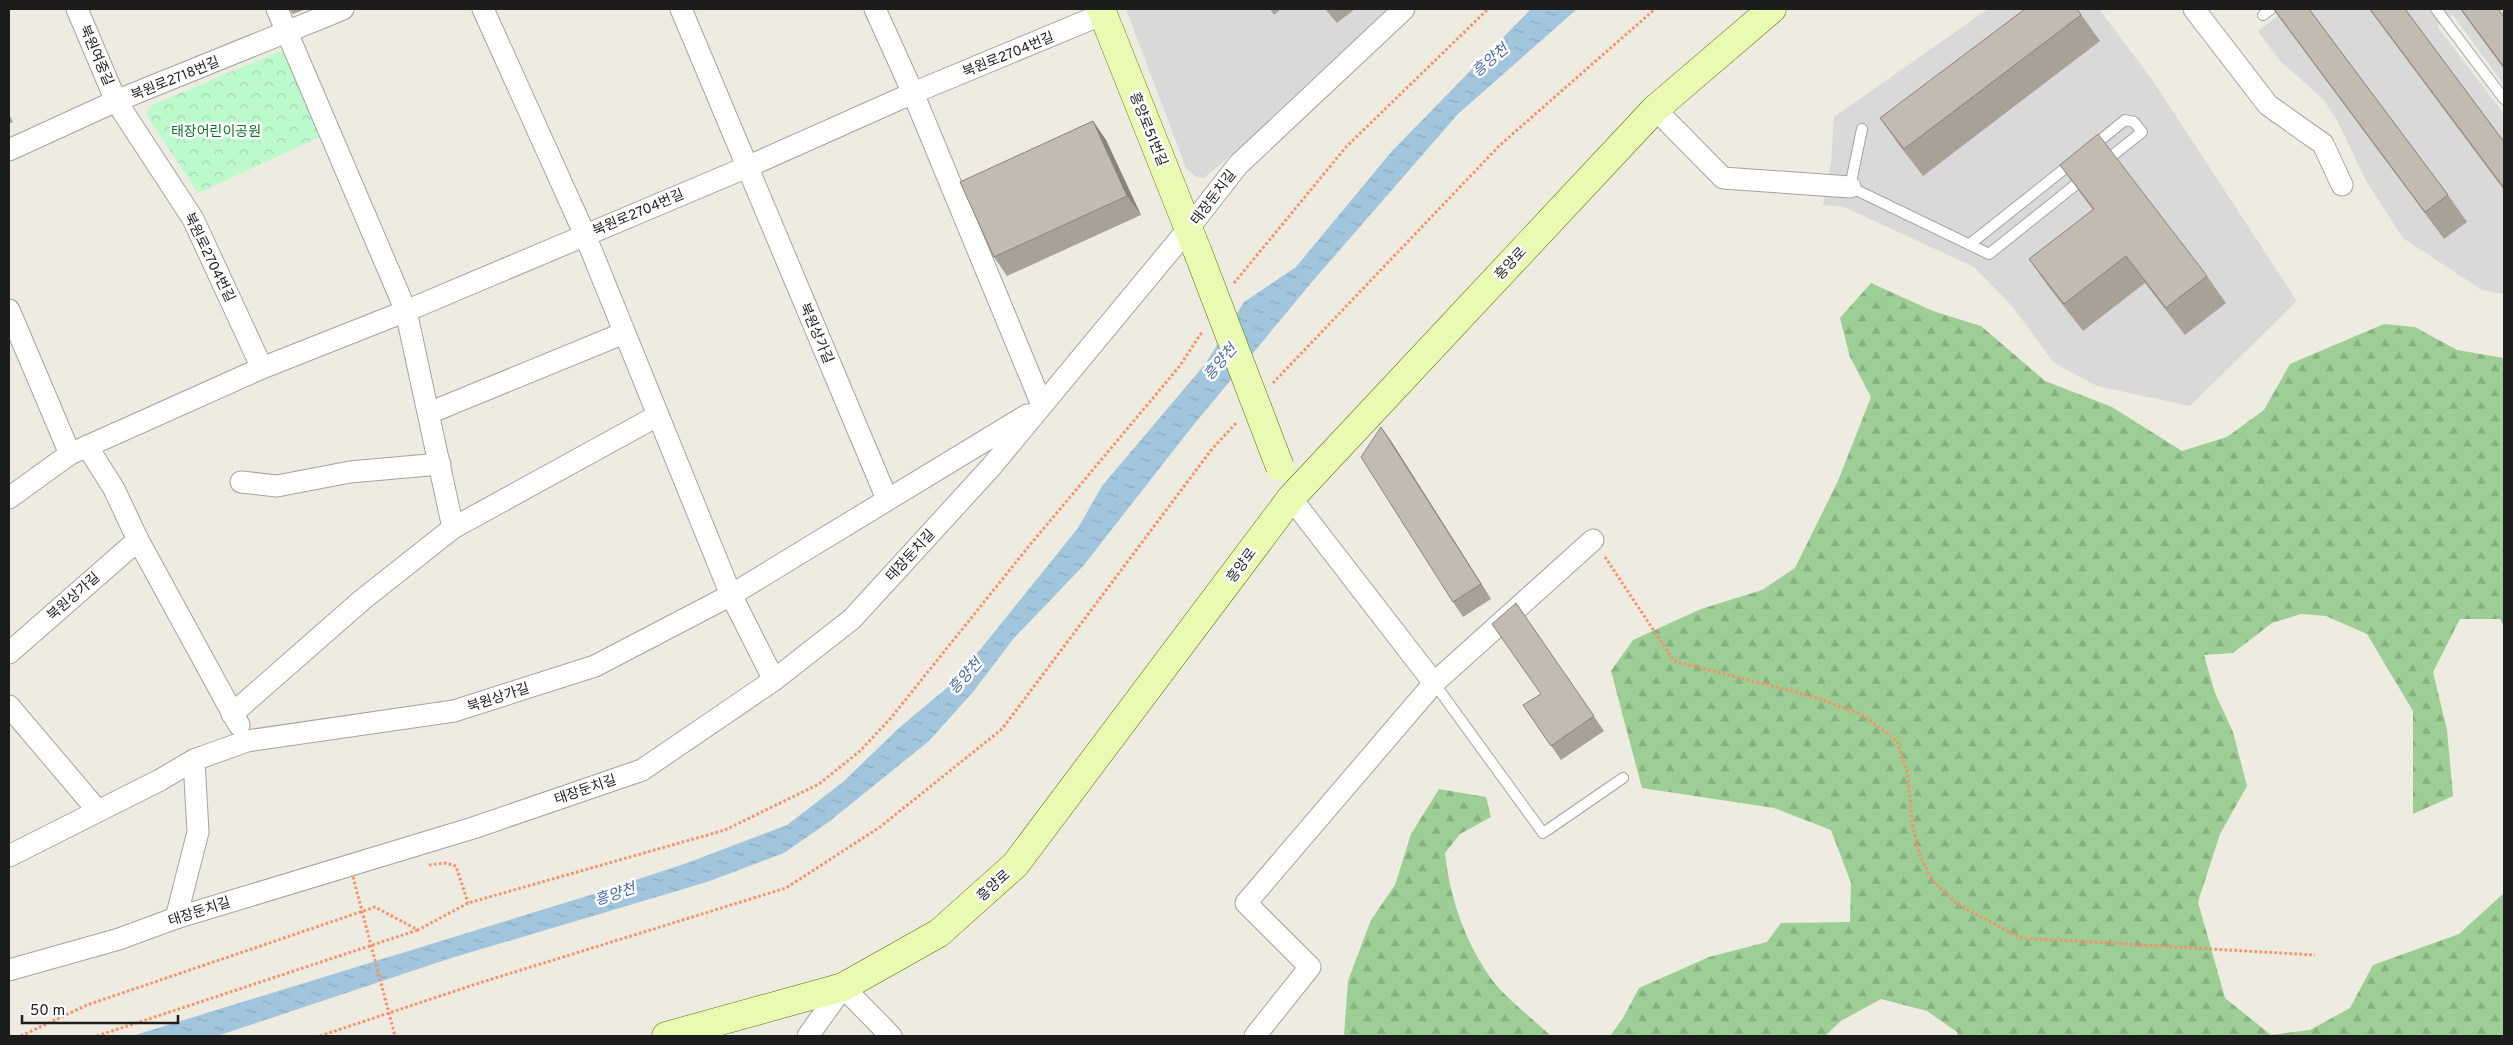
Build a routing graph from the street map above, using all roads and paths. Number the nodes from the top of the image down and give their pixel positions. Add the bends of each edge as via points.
1 (77, 9) edge
2 (277, 9) edge
3 (344, 9) edge
4 (483, 9) edge
5 (681, 9) edge
6 (875, 9) edge
7 (1404, 9) edge
8 (1655, 9) edge
9 (1772, 9) edge
10 (2194, 9) edge
11 (2436, 9) edge
12 (1102, 12) edge
13 (287, 34) junction
14 (913, 93) junction
15 (2504, 99) edge
16 (116, 101) junction
17 (1654, 109) junction
18 (1862, 129) dead end
19 (9, 150) edge
20 (747, 167) junction
21 (2342, 185) dead end
22 (1850, 187) junction
23 (585, 235) junction
24 (1193, 240) junction
25 (1970, 244) junction
26 (406, 311) junction
27 (9, 313) edge
28 (624, 333) junction
29 (262, 368) junction
30 (1270, 386) dead end
31 (1042, 405) junction
32 (430, 413) junction
33 (657, 416) junction
34 (1238, 421) dead end
35 (79, 450) junction
36 (440, 464) junction
37 (241, 482) dead end
38 (9, 498) edge
39 (1291, 498) junction
40 (887, 499) junction
41 (453, 528) junction
42 (138, 540) junction
43 (1593, 540) joint
44 (731, 596) junction
45 (9, 653) edge
46 (774, 680) junction
47 (1434, 684) junction
48 (9, 706) edge
49 (232, 714) junction
50 (247, 741) junction
51 (194, 760) junction
52 (1623, 778) dead end
53 (98, 811) junction
54 (9, 856) edge
55 (426, 865) dead end
56 (353, 877) dead end
57 (468, 903) dead end
58 (176, 918) junction
59 (418, 930) dead end
60 (2315, 955) dead end
61 (9, 970) edge
62 (843, 986) junction
63 (97, 1036) edge
64 (320, 1036) edge
65 (395, 1036) edge
66 (666, 1036) edge
67 (808, 1036) edge
68 (892, 1036) edge
69 (1255, 1036) edge

1 - 16 street, 북원여중길
2 - 13 street
3 - 13 street, 북원로2718번길
4 - 23 street, 북원로2704번길
5 - 20 street
6 - 14 street
7 - 24 street, 태장둔치길 via 1238,164
8 - 30 path via 1500,145
9 - 17 street, 흥양로
10 - 21 street via 2268,104 2323,144
11 - 15 lane
12 - 14 street, 북원로2704번길
12 - 24 street, 흥양로51번길
13 - 16 street, 북원로2718번길
13 - 26 street
14 - 20 street, 북원로2704번길
14 - 31 street
16 - 19 street, 북원로2718번길
16 - 29 street, 북원로2704번길 via 193,219
17 - 22 street via 1723,178
17 - 39 street, 흥양로
18 - 22 lane
20 - 23 street, 북원로2704번길
20 - 40 street, 북원상가길
22 - 25 lane
23 - 26 street, 북원로2704번길
23 - 28 street
24 - 31 street, 태장둔치길
24 - 39 street, 흥양로51번길, bridge
25 - 25 lane via 2125,120 2134,122 2142,132 1989,254
26 - 29 street, 북원로2704번길
26 - 32 street
27 - 35 street
28 - 32 street
28 - 33 street
29 - 35 street, 북원로2704번길
31 - 40 street, 북원상가길
31 - 46 street, 태장둔치길 via 991,467 852,619
32 - 36 street
33 - 41 street
33 - 44 street
34 - 64 path via 1212,449 1002,729 880,827 786,888
35 - 38 street, 북원로2704번길
35 - 42 street via 114,489
36 - 37 street via 350,472 277,486
36 - 41 street
39 - 47 street
39 - 62 street, 흥양로 via 1015,865 939,933
40 - 44 street, 북원상가길
41 - 49 street via 362,600
42 - 45 street, 북원상가길
42 - 49 street
43 - 47 street
43 - 60 path via 1674,661 1811,696 1861,714 1897,741 1908,775 1912,822 1919,853 1932,880 1957,904 2021,938
44 - 46 street
44 - 50 street, 북원상가길 via 595,666 454,711
46 - 58 street, 태장둔치길 via 642,770 473,828
47 - 52 lane via 1543,833
47 - 69 street via 1246,903 1310,967
48 - 53 street
49 - 50 street
50 - 51 street, 북원상가길
51 - 53 street, 북원상가길
51 - 58 street via 198,832
53 - 54 street, 북원상가길
55 - 57 path via 445,863 456,866
56 - 65 path, bridge
58 - 61 street, 태장둔치길 via 119,939
59 - 63 path
62 - 66 street, 흥양로
62 - 67 street
62 - 68 street

